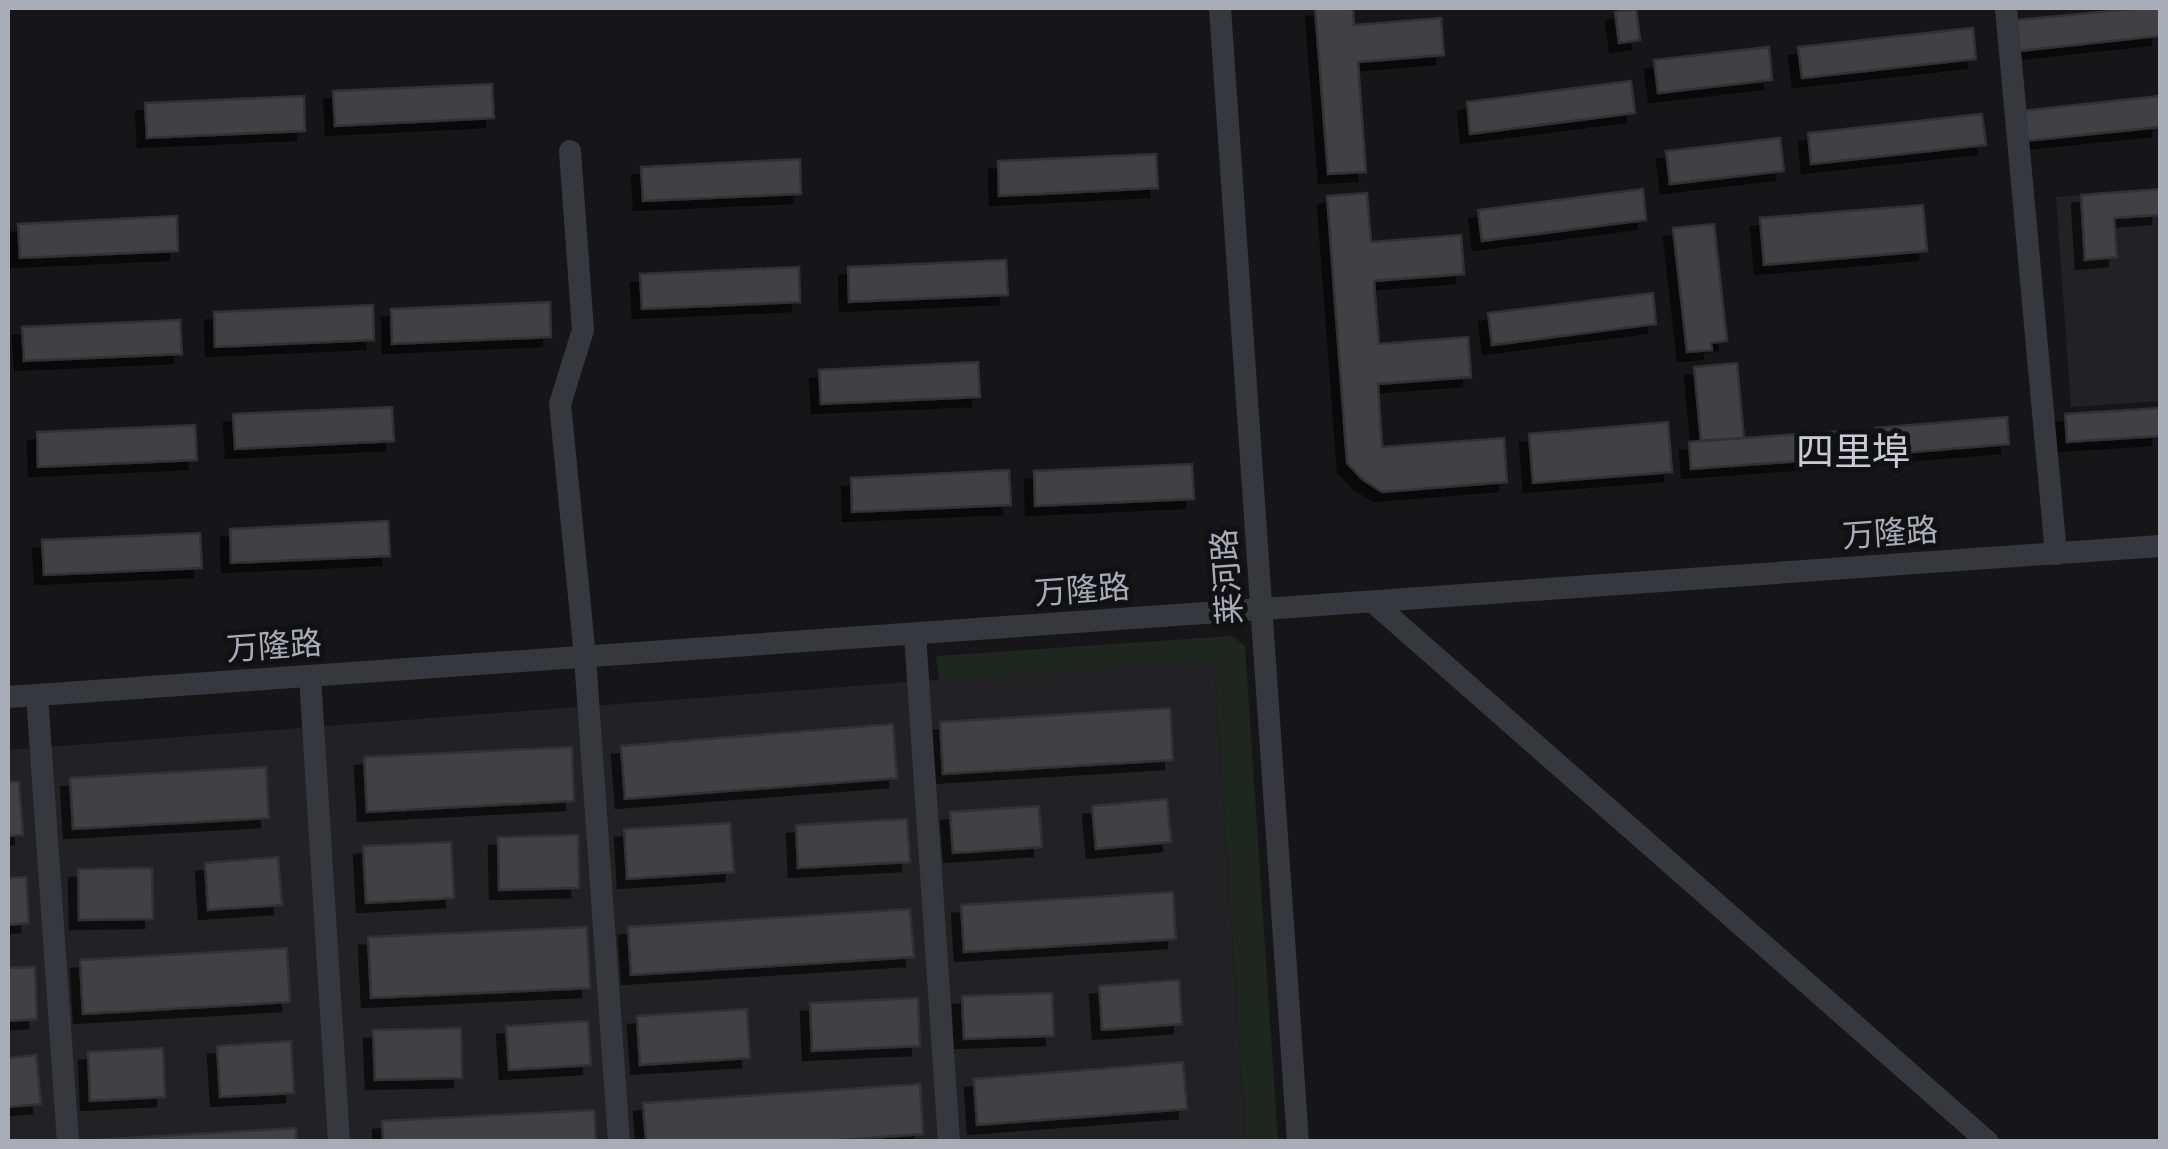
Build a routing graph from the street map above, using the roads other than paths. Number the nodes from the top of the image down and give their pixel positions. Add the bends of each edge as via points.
1 (1220, 8) edge
2 (2006, 8) edge
3 (570, 151) dead end
4 (2160, 546) edge
5 (2056, 554) junction
6 (1373, 602) junction
7 (1262, 610) junction
8 (915, 634) junction
9 (585, 657) junction
10 (310, 676) junction
11 (37, 695) junction
12 (8, 697) edge
13 (68, 1142) edge
14 (340, 1142) edge
15 (618, 1142) edge
16 (948, 1142) edge
17 (1298, 1142) edge
18 (1988, 1142) edge

1 - 7 street, 莱河路
2 - 5 street
3 - 9 street via 583,330 560,404
4 - 5 street, 万隆路
5 - 6 street, 万隆路
6 - 7 street, 万隆路
6 - 18 street
7 - 8 street, 万隆路
7 - 17 street, 莱河路
8 - 9 street, 万隆路
8 - 16 street
9 - 10 street, 万隆路
9 - 15 street
10 - 11 street, 万隆路
10 - 14 street
11 - 12 street, 万隆路
11 - 13 street

